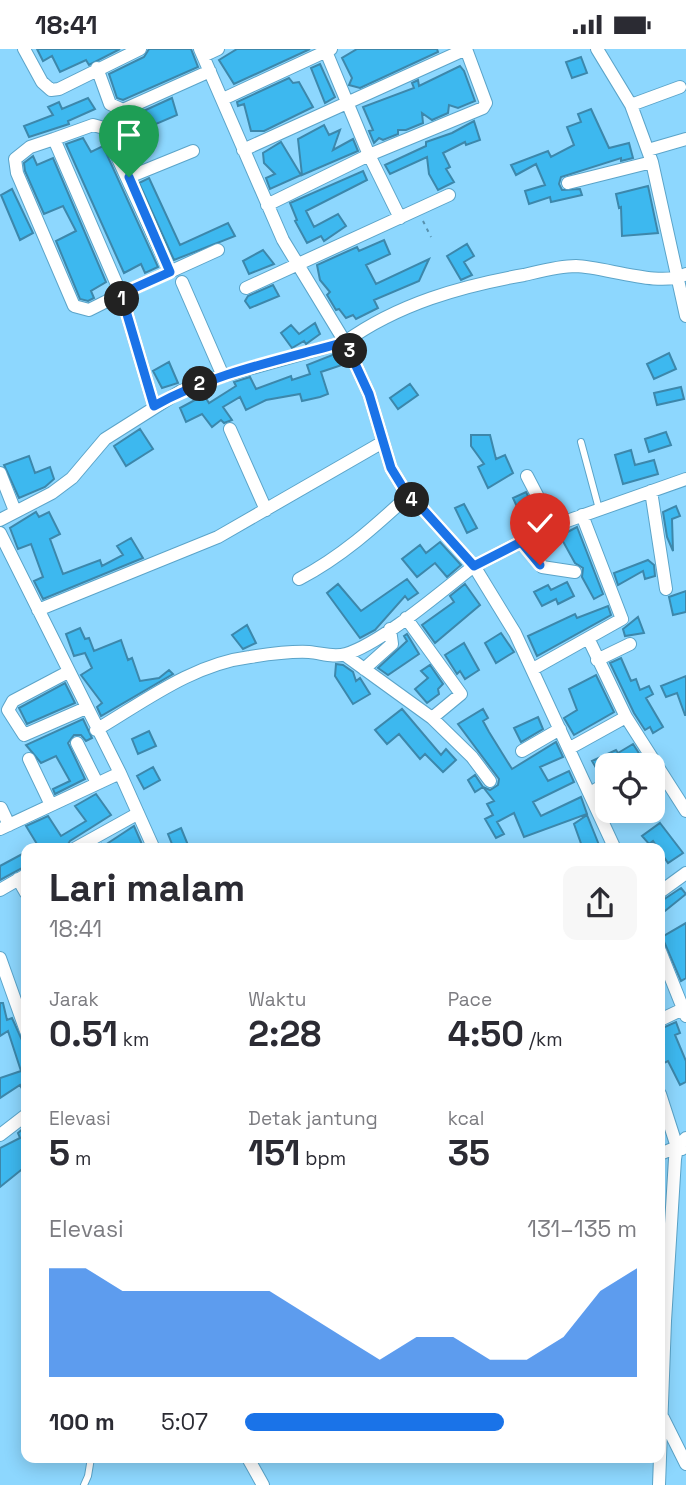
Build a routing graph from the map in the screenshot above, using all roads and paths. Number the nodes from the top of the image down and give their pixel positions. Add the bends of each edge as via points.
1 (24, 49) edge
2 (139, 49) edge
3 (218, 49) edge
4 (466, 49) edge
5 (597, 49) edge
6 (328, 50) edge
7 (202, 53) edge
8 (97, 68) junction
9 (209, 71) junction
10 (680, 87) dead end
11 (223, 99) junction
12 (348, 103) junction
13 (631, 105) junction
14 (54, 139) junction
15 (686, 139) edge
16 (194, 151) dead end
17 (243, 151) junction
18 (369, 155) junction
19 (650, 156) junction
20 (129, 177) junction
21 (568, 183) dead end
22 (449, 195) dead end
23 (267, 205) junction
24 (418, 211) junction
25 (400, 218) junction
26 (431, 237) dead end
27 (218, 250) dead end
28 (299, 265) junction
29 (170, 272) junction
30 (682, 276) edge
31 (182, 282) dead end
32 (246, 288) dead end
33 (121, 294) junction
34 (686, 316) edge
35 (345, 342) junction
36 (223, 376) junction
37 (154, 406) junction
38 (230, 429) dead end
39 (383, 442) junction
40 (581, 442) dead end
41 (0, 473) edge
42 (527, 476) dead end
43 (686, 479) edge
44 (651, 491) junction
45 (408, 496) junction
46 (599, 509) junction
47 (266, 510) junction
48 (15, 511) junction
49 (582, 515) junction
50 (0, 520) edge
51 (553, 526) junction
52 (0, 533) edge
53 (521, 542) junction
54 (474, 566) junction
55 (575, 572) dead end
56 (299, 579) dead end
57 (666, 589) dead end
58 (38, 610) junction
59 (406, 618) junction
60 (390, 629) junction
61 (589, 640) junction
62 (630, 644) dead end
63 (345, 655) junction
64 (597, 660) junction
65 (364, 669) junction
66 (533, 670) junction
67 (68, 673) junction
68 (86, 708) junction
69 (626, 717) junction
70 (432, 718) junction
71 (561, 729) junction
72 (96, 730) junction
73 (78, 743) dead end
74 (570, 748) junction
75 (522, 751) dead end
76 (642, 753) edge
77 (29, 759) dead end
78 (120, 772) junction
79 (490, 781) dead end
80 (97, 783) junction
81 (665, 785) edge
82 (595, 790) edge
83 (592, 792) junction
84 (51, 805) junction
85 (1, 808) edge
86 (686, 811) edge
87 (137, 814) junction
88 (5, 827) edge
89 (85, 843) edge
90 (151, 843) edge
91 (609, 843) edge
92 (686, 873) edge
93 (21, 878) edge
94 (665, 888) edge
95 (0, 890) edge
96 (0, 958) edge
97 (665, 963) edge
98 (686, 979) edge
99 (674, 985) junction
100 (685, 1012) edge
101 (21, 1017) edge
102 (665, 1018) edge
103 (665, 1105) edge
104 (21, 1119) edge
105 (0, 1135) edge
106 (683, 1145) edge
107 (665, 1152) edge
108 (665, 1371) edge
109 (665, 1422) edge
110 (90, 1463) edge
111 (251, 1463) edge
112 (660, 1463) edge
113 (686, 1464) edge
114 (84, 1485) edge
115 (263, 1485) edge
116 (659, 1485) edge

1 - 8 street via 51,90
2 - 8 street
3 - 7 street
4 - 12 street
4 - 18 street via 486,103 483,108
5 - 13 street
6 - 11 street
6 - 12 street
7 - 9 street
8 - 9 street via 110,104 123,110
9 - 11 street
10 - 13 street
11 - 17 street
12 - 17 street
12 - 18 street
13 - 19 street
14 - 20 street via 100,125
14 - 33 street
14 - 33 street via 30,147 15,159 15,165 68,294 74,306 89,310
15 - 19 street
16 - 20 street
17 - 23 street
18 - 23 street
18 - 25 street
19 - 21 street
19 - 30 street
20 - 29 street
22 - 24 street
23 - 28 street
24 - 25 street
24 - 26 path
25 - 28 street
27 - 29 street
28 - 32 street
28 - 35 street
29 - 33 street
30 - 34 street
30 - 35 street via 573,266 515,276 447,292
31 - 36 street
33 - 37 street
35 - 36 street
35 - 39 street via 369,394
36 - 37 street
37 - 48 street via 105,439 72,478
38 - 47 street
39 - 45 street via 391,468
39 - 47 street
40 - 46 lane
41 - 48 street
42 - 51 street
43 - 44 street
44 - 46 street
44 - 57 street
45 - 54 street
45 - 56 street via 334,561
46 - 49 street
47 - 58 street via 189,551
48 - 50 street
49 - 51 street
49 - 61 street via 622,616
51 - 53 street
52 - 58 street
53 - 54 street
53 - 55 street via 542,567
54 - 59 street
54 - 66 street
58 - 67 street
59 - 60 street
59 - 70 street via 461,694
60 - 63 street
60 - 65 street via 392,643
61 - 64 street
61 - 66 street
62 - 64 street
63 - 65 street
63 - 72 street via 307,652 216,664 166,687
64 - 69 street
65 - 70 street
66 - 71 street
67 - 68 street
67 - 68 street via 13,701 8,710 13,723 24,735
68 - 72 street
69 - 74 street
69 - 76 street
70 - 79 street
71 - 74 street
71 - 75 street
72 - 78 street
73 - 80 street
74 - 83 street
77 - 84 street
78 - 80 street
78 - 87 street
80 - 84 street
81 - 86 street
82 - 83 street
83 - 91 street
84 - 88 street
85 - 88 street
87 - 89 street
87 - 90 street
92 - 94 street
93 - 95 street
96 - 101 street
97 - 99 street
98 - 99 street
99 - 100 street
100 - 102 street
103 - 106 street
104 - 105 street
106 - 107 street
106 - 108 street via 672,1211
109 - 113 street
110 - 114 lane
111 - 115 street
112 - 116 street

